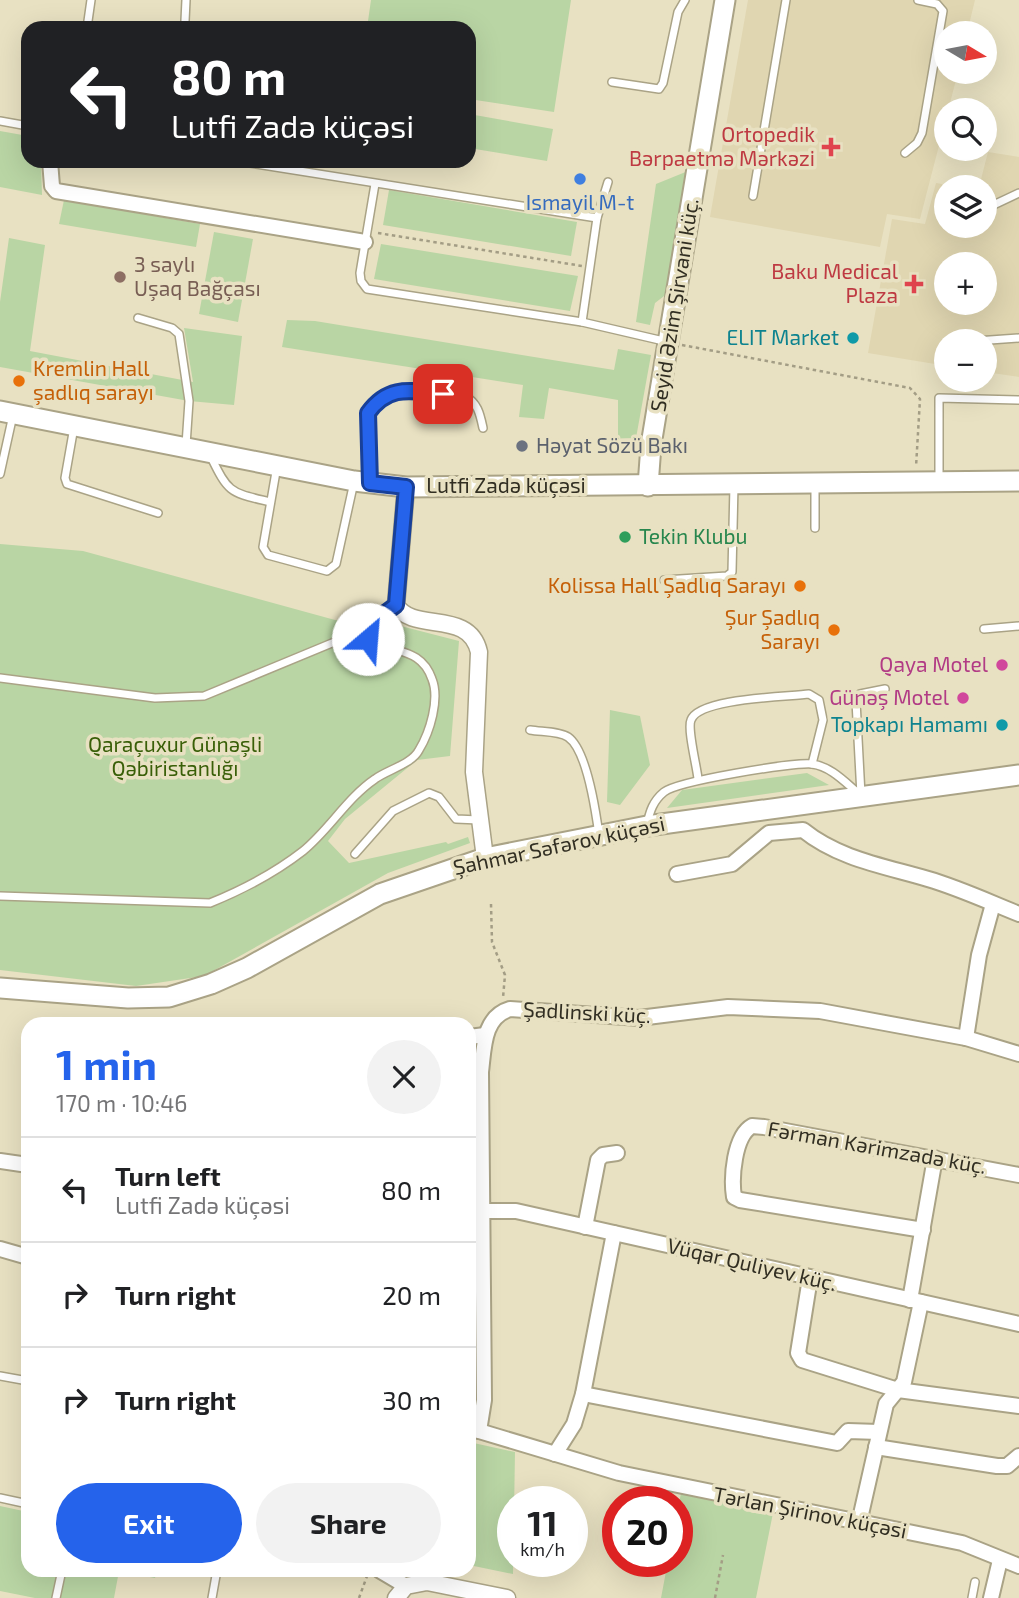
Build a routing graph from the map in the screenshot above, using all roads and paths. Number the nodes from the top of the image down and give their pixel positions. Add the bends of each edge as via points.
1 (91, 0) edge
2 (186, 0) edge
3 (685, 0) edge
4 (725, 0) edge
5 (786, 0) edge
6 (918, 0) edge
7 (88, 21) edge
8 (185, 21) dead end
9 (612, 82) dead end
10 (0, 121) edge
11 (21, 125) edge
12 (905, 153) dead end
13 (51, 168) edge
14 (279, 168) edge
15 (608, 182) dead end
16 (375, 184) junction
17 (1019, 193) edge
18 (753, 196) dead end
19 (997, 203) edge
20 (597, 218) junction
21 (366, 236) junction
22 (590, 268) junction
23 (138, 318) dead end
24 (582, 322) junction
25 (1019, 338) edge
26 (997, 340) edge
27 (669, 342) junction
28 (1019, 400) edge
29 (7, 412) edge
30 (74, 426) junction
31 (482, 428) dead end
32 (186, 449) junction
33 (209, 453) junction
34 (277, 466) junction
35 (0, 474) edge
36 (1019, 481) edge
37 (362, 482) junction
38 (915, 482) junction
39 (939, 482) junction
40 (815, 484) junction
41 (734, 485) junction
42 (648, 486) junction
43 (406, 487) junction
44 (270, 502) junction
45 (158, 513) dead end
46 (815, 528) dead end
47 (664, 580) dead end
48 (396, 605) junction
49 (1019, 625) edge
50 (984, 629) dead end
51 (361, 631) junction
52 (0, 678) edge
53 (885, 689) dead end
54 (530, 730) dead end
55 (812, 764) junction
56 (1019, 775) edge
57 (698, 779) junction
58 (861, 795) junction
59 (783, 806) junction
60 (479, 820) junction
61 (647, 826) junction
62 (785, 831) junction
63 (599, 835) junction
64 (355, 854) dead end
65 (485, 858) junction
66 (677, 873) dead end
67 (0, 896) edge
68 (491, 904) dead end
69 (993, 904) junction
70 (1019, 914) edge
71 (0, 988) edge
72 (501, 1012) junction
73 (485, 1035) junction
74 (476, 1036) edge
75 (966, 1038) junction
76 (1019, 1054) edge
77 (617, 1153) dead end
78 (935, 1158) junction
79 (0, 1161) edge
80 (21, 1164) edge
81 (1019, 1175) edge
82 (484, 1210) junction
83 (476, 1211) edge
84 (585, 1227) junction
85 (923, 1230) junction
86 (614, 1233) junction
87 (0, 1249) edge
88 (21, 1254) edge
89 (810, 1278) junction
90 (915, 1301) junction
91 (1019, 1324) edge
92 (0, 1376) edge
93 (21, 1380) edge
94 (898, 1390) junction
95 (583, 1394) junction
96 (1019, 1406) edge
97 (476, 1424) edge
98 (476, 1431) edge
99 (879, 1432) junction
100 (876, 1447) junction
101 (555, 1454) junction
102 (1019, 1456) edge
103 (0, 1498) edge
104 (21, 1502) edge
105 (859, 1523) junction
106 (723, 1555) dead end
107 (1000, 1560) junction
108 (1019, 1566) edge
109 (60, 1577) edge
110 (216, 1577) edge
111 (366, 1577) edge
112 (386, 1577) edge
113 (975, 1582) dead end
114 (401, 1592) edge
115 (56, 1598) edge
116 (212, 1598) edge
117 (359, 1598) edge
118 (507, 1598) edge
119 (715, 1598) edge
120 (972, 1598) edge
121 (991, 1598) edge

1 - 7 lane
2 - 8 lane
3 - 9 lane via 659,89
4 - 27 main road, Seyid Əzim Şirvani küç.
5 - 18 lane
6 - 12 lane via 937,4 943,11 922,133
10 - 11 lane
13 - 21 street via 56,191
14 - 16 lane
15 - 20 lane
16 - 20 lane
16 - 21 lane
17 - 19 lane
20 - 22 lane
21 - 22 path
21 - 24 lane via 360,273 367,289
22 - 24 lane
23 - 32 lane via 179,334 189,401
24 - 27 lane
25 - 26 lane
27 - 38 path via 910,388 920,399
27 - 42 main road, Seyid Əzim Şirvani küç.
28 - 39 lane via 939,398
29 - 30 main road, Lutfi Zadə küçəsi
29 - 35 lane
30 - 32 main road, Lutfi Zadə küçəsi
30 - 45 lane via 67,484
31 - 37 lane via 480,411 464,395 402,391 383,396 368,413
32 - 33 main road, Lutfi Zadə küçəsi
33 - 34 main road, Lutfi Zadə küçəsi
33 - 44 lane via 234,493
34 - 37 main road, Lutfi Zadə küçəsi
34 - 44 lane
36 - 39 main road, Lutfi Zadə küçəsi
37 - 43 main road, Lutfi Zadə küçəsi
37 - 44 lane via 337,564 327,572 268,555 262,540
38 - 39 main road, Lutfi Zadə küçəsi
38 - 40 main road, Lutfi Zadə küçəsi
40 - 41 main road, Lutfi Zadə küçəsi
40 - 46 lane
41 - 42 main road, Lutfi Zadə küçəsi
41 - 47 lane via 732,572
42 - 43 main road, Lutfi Zadə küçəsi
43 - 48 street
48 - 51 lane
48 - 60 street via 404,614 461,628 477,641 474,772
49 - 50 lane
51 - 52 lane via 204,696 155,698
51 - 67 lane via 384,647 423,660 436,699 415,755 374,779 303,850 210,903
53 - 58 lane via 860,694 856,701
54 - 63 lane via 566,736 573,743 592,785
55 - 57 lane
55 - 57 lane via 823,720 819,700 810,694 715,704 696,711 689,723
55 - 58 lane via 832,772
56 - 58 main road, Şahmar Səfərov küçəsi
57 - 61 lane via 666,790 651,808
58 - 59 main road, Şahmar Səfərov küçəsi
59 - 61 main road, Şahmar Səfərov küçəsi
59 - 62 street
60 - 64 lane via 456,818 439,797 429,793 393,811
60 - 65 street
61 - 63 main road, Şahmar Səfərov küçəsi
62 - 66 street via 769,833 732,864
62 - 69 street via 803,830 819,843 871,865 928,879
63 - 65 main road, Şahmar Səfərov küçəsi
65 - 71 main road, Şahmar Səfərov küçəsi via 380,894 247,968 192,992 146,999
68 - 72 path via 492,942 505,975
69 - 70 street
69 - 75 street via 979,955
72 - 73 street, Şadlinski küç.
72 - 75 street, Şadlinski küç. via 639,1018 728,1007 820,1011
73 - 74 street
73 - 82 street, Şadlinski küç. via 481,1072
75 - 76 street, Şadlinski küç.
77 - 84 street via 598,1160
78 - 81 street, Fərman Kərimzadə küç.
78 - 85 street
78 - 85 street, Fərman Kərimzadə küç. via 752,1126 740,1137 734,1197
79 - 80 street
82 - 83 street
82 - 84 street, Vüqar Quliyev küç. via 516,1211
82 - 97 street, Şadlinski küç. via 484,1400
84 - 86 street, Vüqar Quliyev küç.
85 - 90 street
86 - 89 street, Vüqar Quliyev küç.
86 - 95 street
87 - 88 street
89 - 90 street, Vüqar Quliyev küç.
89 - 94 street via 798,1353 802,1360
90 - 91 street, Vüqar Quliyev küç.
90 - 94 street via 908,1370
92 - 93 lane
94 - 96 street
94 - 99 street via 886,1404
95 - 99 street via 837,1443 848,1431
95 - 101 street via 574,1424
98 - 101 street, Tərlan Şirinov küçəsi
99 - 100 street
100 - 102 street via 997,1466 1007,1466
100 - 105 street
101 - 105 street, Tərlan Şirinov küçəsi via 619,1473
103 - 104 lane
105 - 107 street, Tərlan Şirinov küçəsi via 962,1543
106 - 119 path
107 - 108 street, Tərlan Şirinov küçəsi
107 - 121 street
109 - 115 lane
110 - 116 lane
111 - 117 path
112 - 114 street
113 - 120 lane
114 - 118 street via 427,1582

